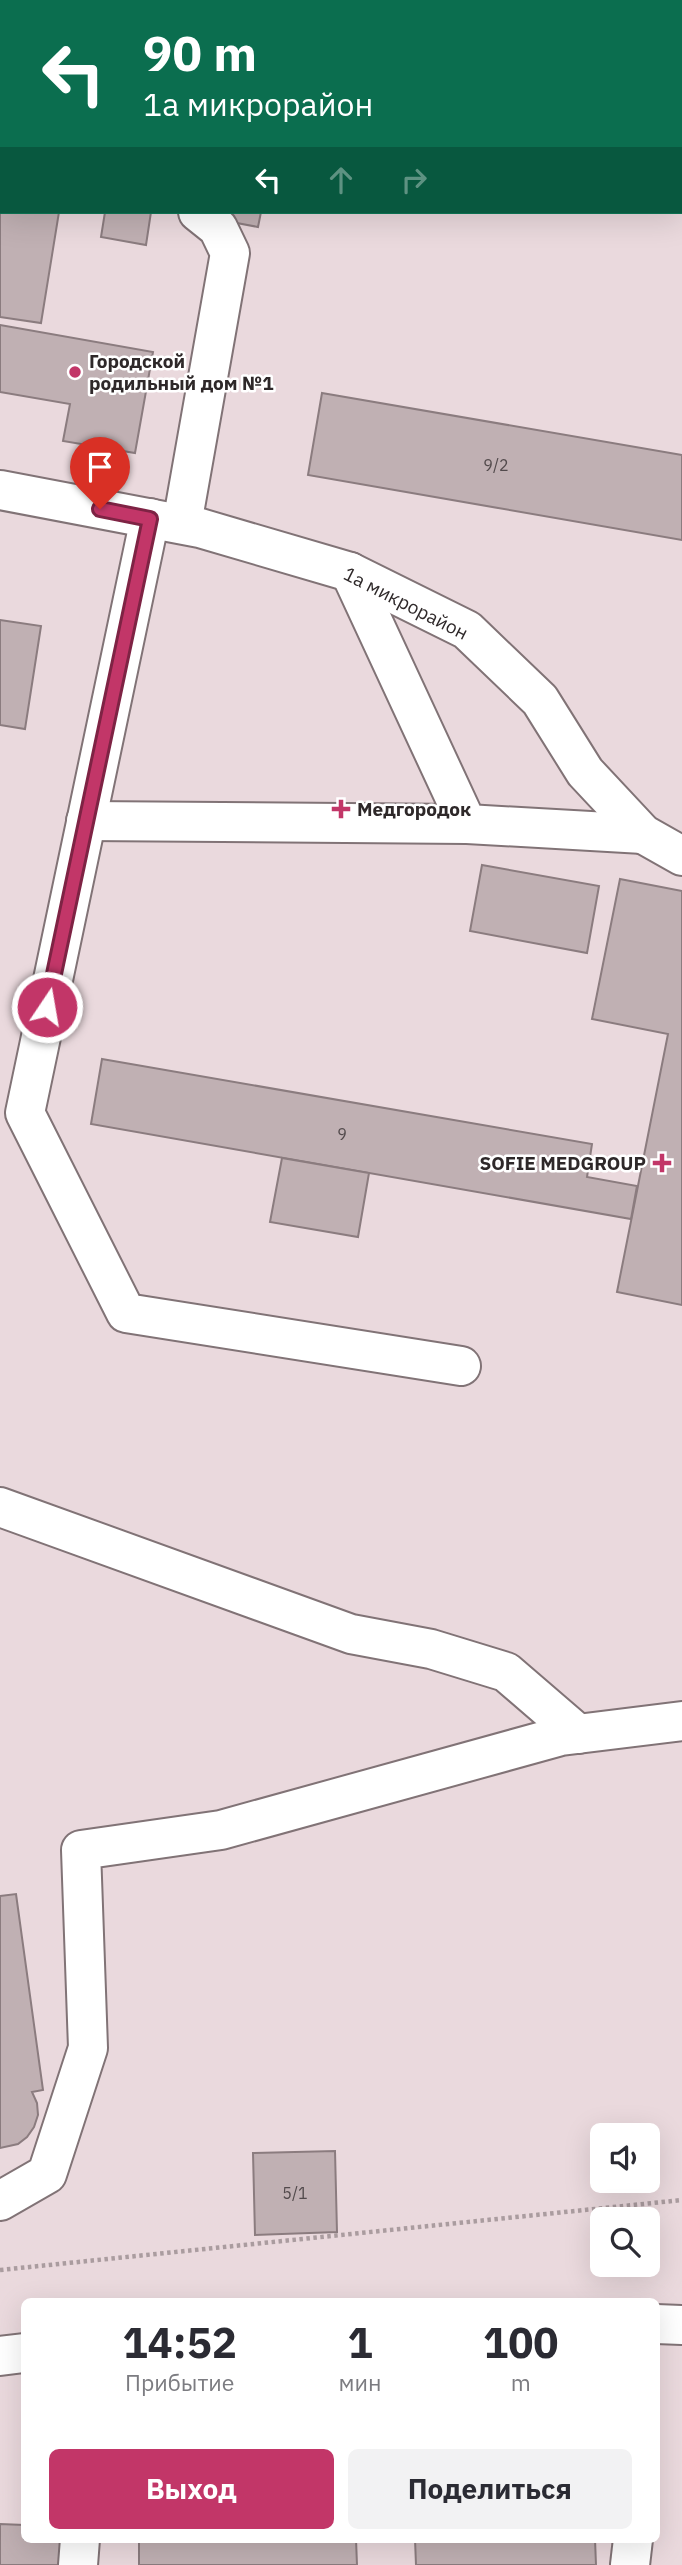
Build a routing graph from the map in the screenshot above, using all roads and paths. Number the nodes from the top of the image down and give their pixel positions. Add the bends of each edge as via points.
1 (200, 214) edge
2 (0, 490) edge
3 (166, 522) junction
4 (350, 572) junction
5 (86, 821) junction
6 (467, 824) junction
7 (643, 834) junction
8 (682, 856) edge
9 (12, 1110) edge
10 (461, 1366) dead end
11 (0, 1507) edge
12 (682, 1721) edge
13 (578, 1734) junction
14 (682, 2200) edge
15 (0, 2201) edge
16 (0, 2270) edge
17 (660, 2324) edge
18 (682, 2325) edge
19 (21, 2353) edge
20 (0, 2356) edge
21 (80, 2543) edge
22 (633, 2543) edge
23 (78, 2565) edge
24 (630, 2565) edge

1 - 3 street via 218,228 230,253
2 - 3 street, 1а микрорайон
3 - 4 street, 1а микрорайон
3 - 5 street
4 - 6 street
4 - 7 street, 1а микрорайон via 467,630 540,700 584,772
5 - 6 street
5 - 9 street
6 - 7 street
7 - 8 street, 1а микрорайон
9 - 10 street via 126,1314
11 - 13 street via 351,1634 431,1649 506,1672
12 - 13 street
13 - 15 street via 221,1830 81,1850 88,2048 47,2174
14 - 16 path
17 - 18 street
19 - 20 street
21 - 23 street
22 - 24 street

